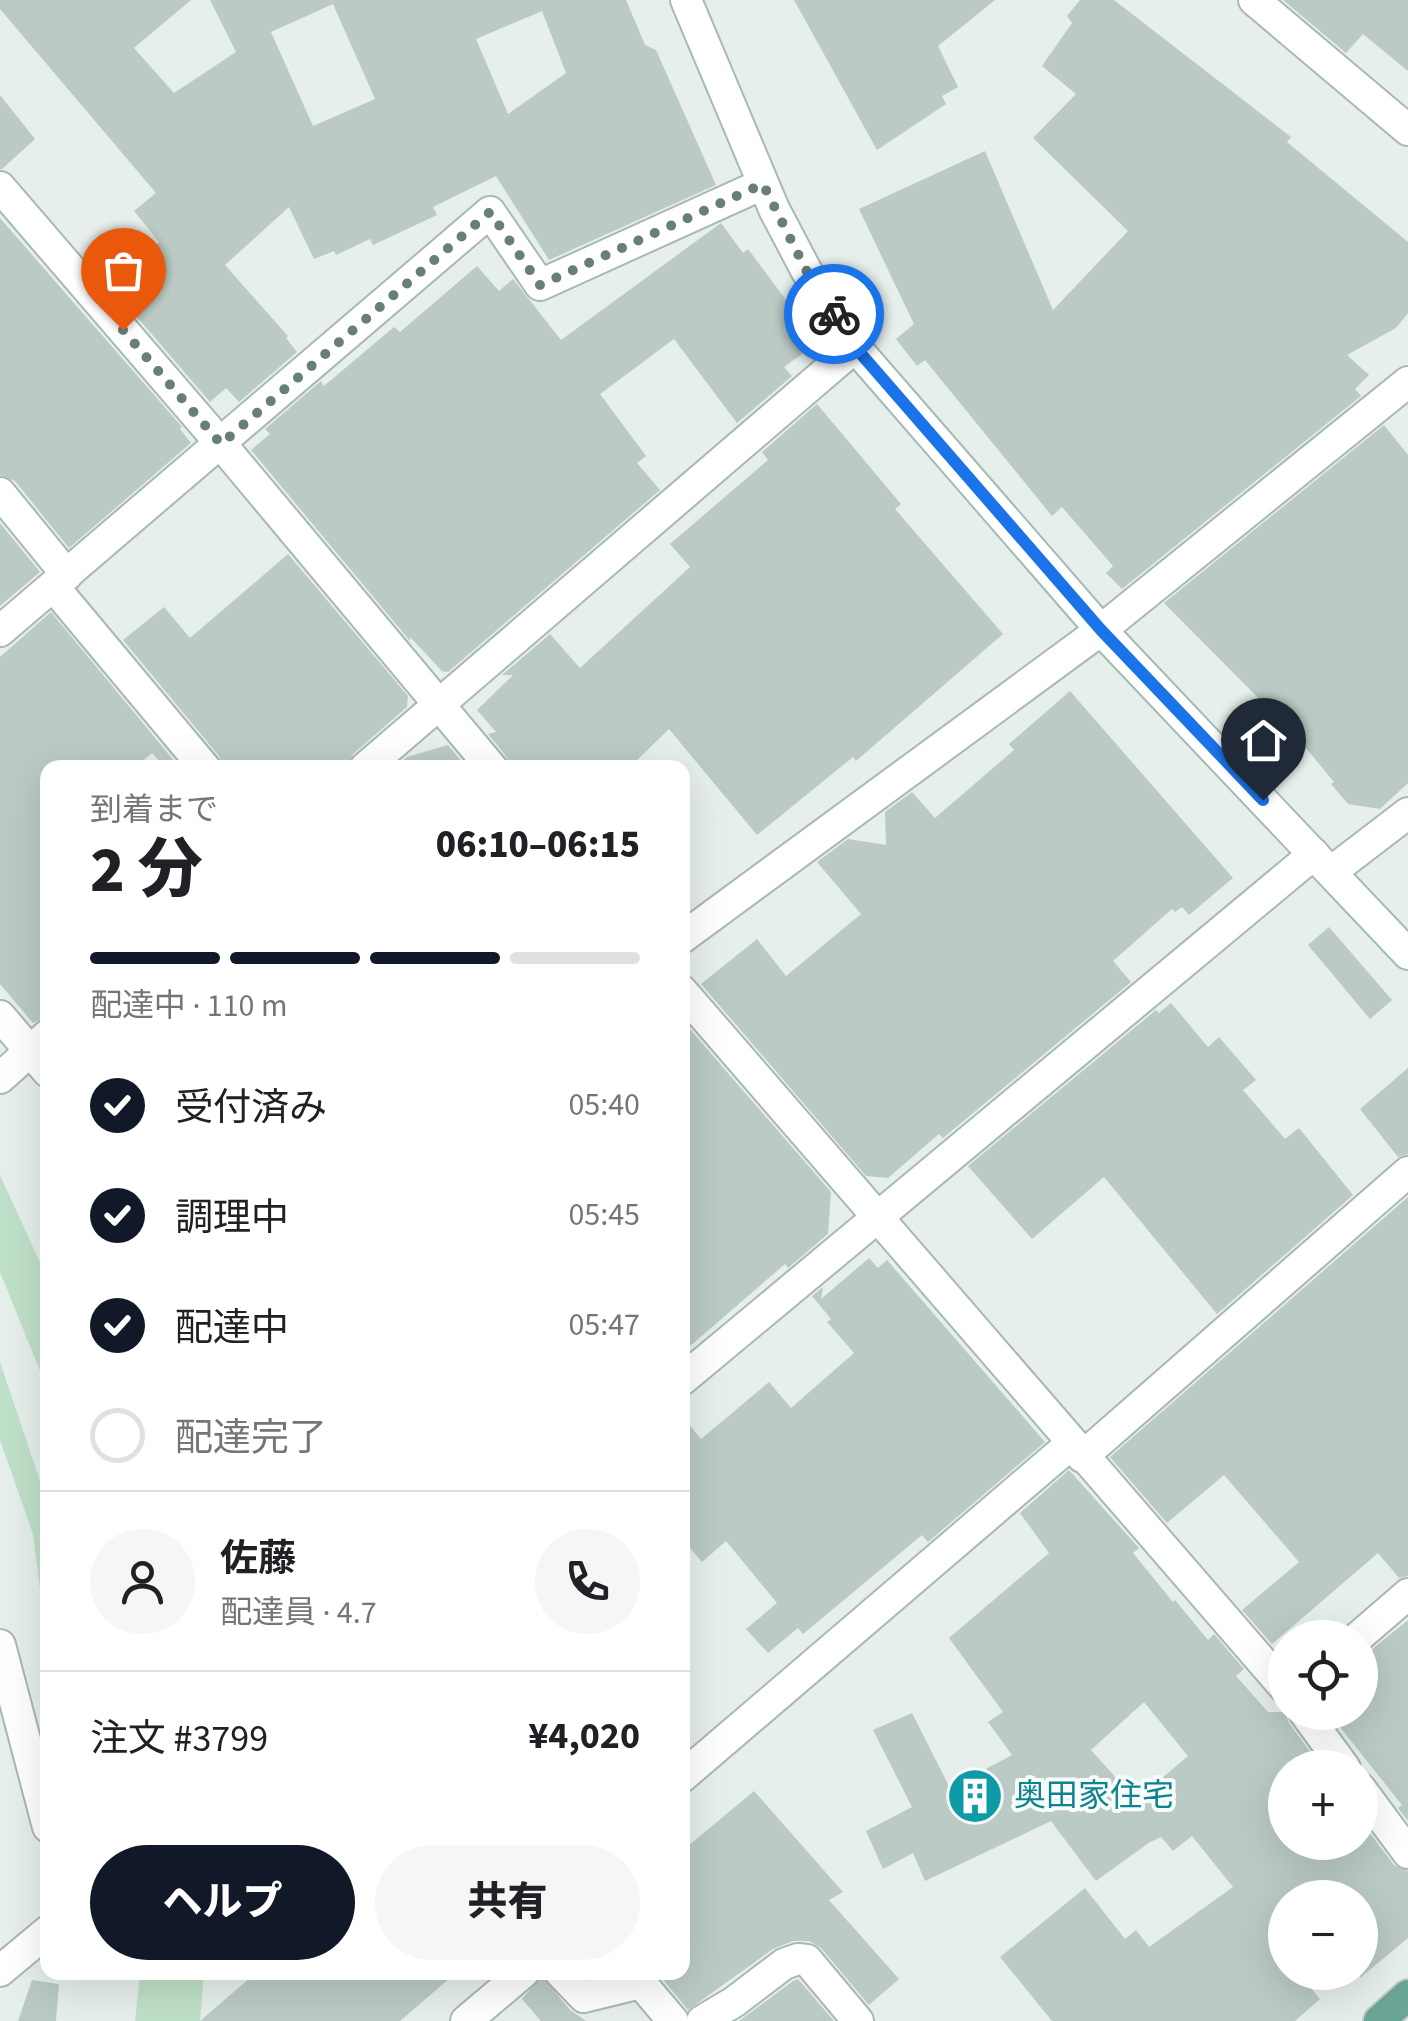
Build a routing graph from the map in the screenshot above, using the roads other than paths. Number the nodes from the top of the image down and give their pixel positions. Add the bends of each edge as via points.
1 (686, 0) edge
2 (1254, 0) edge
3 (1408, 130) edge
4 (763, 184) junction
5 (0, 187) edge
6 (855, 347) junction
7 (1408, 382) edge
8 (221, 444) junction
9 (0, 493) edge
10 (60, 580) junction
11 (1101, 630) junction
12 (0, 631) edge
13 (439, 705) junction
14 (199, 760) edge
15 (374, 760) edge
16 (485, 760) edge
17 (1408, 813) edge
18 (1322, 863) junction
19 (690, 932) edge
20 (1408, 954) edge
21 (690, 1001) edge
22 (0, 1016) edge
23 (40, 1052) edge
24 (40, 1054) edge
25 (0, 1078) edge
26 (1408, 1172) edge
27 (879, 1215) junction
28 (690, 1373) edge
29 (1077, 1451) junction
30 (1408, 1594) edge
31 (1378, 1620) edge
32 (0, 1645) edge
33 (1268, 1669) edge
34 (10, 1717) edge
35 (690, 1771) edge
36 (40, 1804) edge
37 (1378, 1812) edge
38 (1408, 1853) edge
39 (40, 1939) edge
40 (0, 1972) edge
41 (515, 1980) edge
42 (568, 1980) edge
43 (1408, 1995) edge
44 (466, 2021) edge
45 (673, 2021) edge
46 (702, 2021) edge
47 (858, 2021) edge
48 (1379, 2021) edge

1 - 4 street
2 - 3 street
4 - 6 street
4 - 8 street via 540,285 490,212
5 - 8 street
6 - 11 street
6 - 13 street
7 - 11 street
8 - 10 street
8 - 13 street
9 - 10 street
10 - 12 street
10 - 14 street
11 - 18 street
11 - 19 street
13 - 15 street
13 - 16 street
17 - 18 street
18 - 20 street
18 - 27 street
21 - 27 street
22 - 23 street
24 - 25 street
26 - 29 street
27 - 28 street
27 - 29 street
29 - 33 street
29 - 35 street
30 - 31 street
32 - 34 street
34 - 36 street
37 - 38 street
39 - 40 street
41 - 44 street
42 - 45 street via 584,1997 641,1983
43 - 48 main road
46 - 47 street via 798,1959 807,1960

